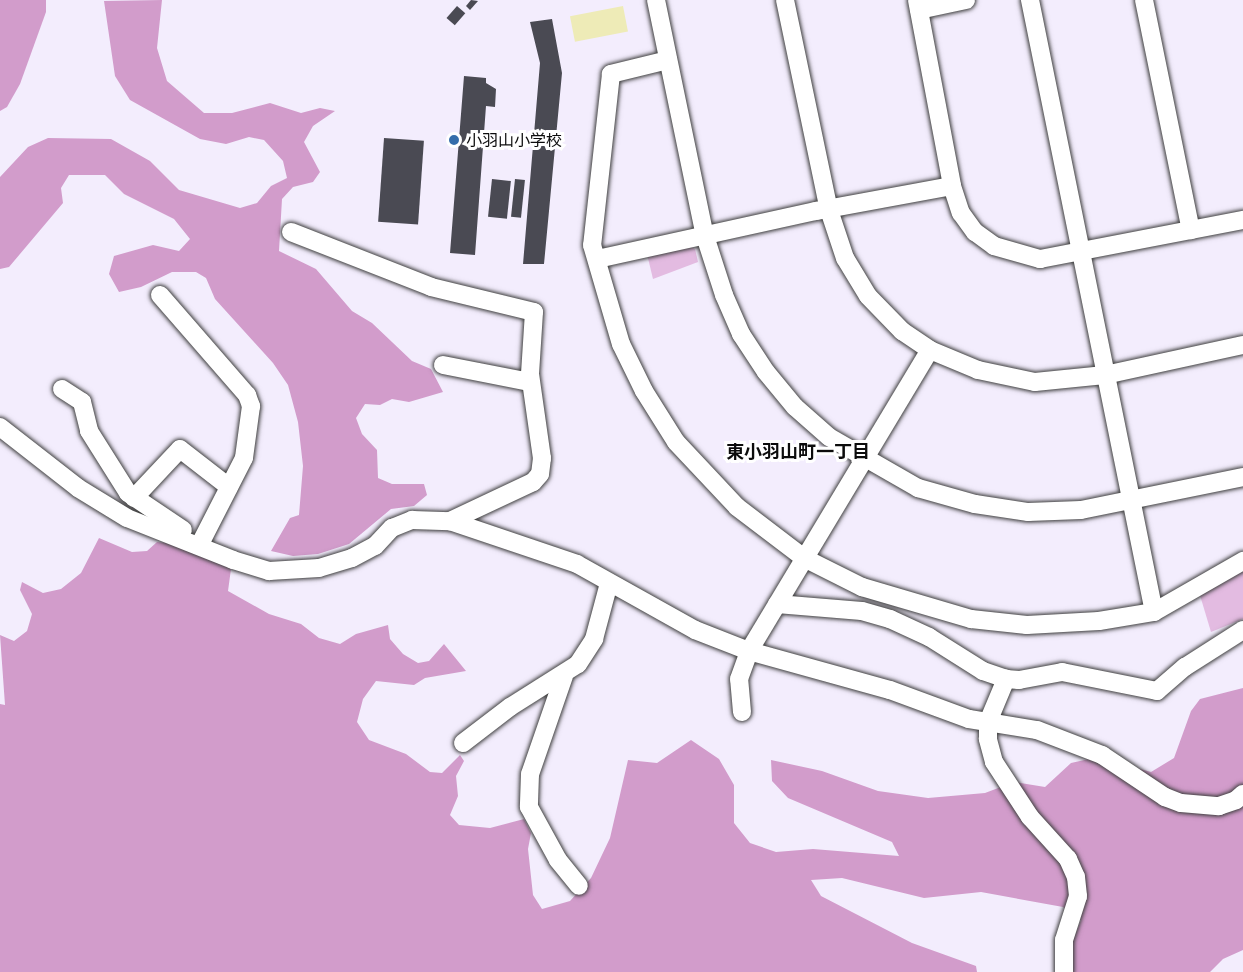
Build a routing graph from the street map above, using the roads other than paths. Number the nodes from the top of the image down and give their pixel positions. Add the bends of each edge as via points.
1 (656, 0) edge
2 (785, 0) edge
3 (966, 0) edge
4 (1030, 0) edge
5 (1143, 0) edge
6 (918, 5) edge
7 (668, 60) junction
8 (952, 186) junction
9 (829, 210) junction
10 (1243, 219) edge
11 (1191, 230) junction
12 (291, 232) dead end
13 (705, 236) junction
14 (1082, 254) junction
15 (597, 259) junction
16 (160, 295) dead end
17 (1243, 345) edge
18 (930, 350) junction
19 (443, 365) dead end
20 (1105, 375) junction
21 (530, 381) junction
22 (62, 389) dead end
23 (0, 427) edge
24 (864, 461) junction
25 (1243, 477) edge
26 (229, 487) junction
27 (134, 498) junction
28 (1130, 500) junction
29 (450, 520) junction
30 (201, 544) junction
31 (804, 558) junction
32 (1243, 561) edge
33 (609, 583) junction
34 (777, 604) junction
35 (1154, 612) junction
36 (1243, 630) edge
37 (749, 651) junction
38 (564, 675) junction
39 (1006, 679) junction
40 (742, 712) dead end
41 (988, 722) junction
42 (464, 743) dead end
43 (1243, 794) edge
44 (579, 886) dead end
45 (1064, 972) edge

1 - 7 street
2 - 9 street
3 - 6 street
4 - 14 street
5 - 11 street
6 - 8 street
7 - 13 street
7 - 15 street via 611,74 592,245
8 - 9 street
8 - 14 street via 961,213 975,232 994,246 1040,259
9 - 13 street
9 - 18 street via 846,258 868,296 902,331
10 - 11 street
11 - 14 street
12 - 21 street via 431,287 534,312
13 - 15 street
13 - 24 street via 741,334 766,372 795,407
14 - 20 street
15 - 31 street via 621,344 676,442 737,507
16 - 26 street via 247,395 252,419 250,435 244,458
17 - 20 street
18 - 20 street via 978,370 1035,382
18 - 24 street
19 - 21 street
20 - 28 street
21 - 29 street via 542,458 540,474 533,482
22 - 27 street via 82,402 94,440
23 - 30 street via 78,488 127,518
24 - 28 street via 918,488 975,504 1028,512 1081,510
24 - 31 street
25 - 28 street
26 - 27 street via 180,448
26 - 30 street
27 - 30 street
28 - 35 street
29 - 30 street via 412,520 392,528 375,546 352,558 291,572 233,560
29 - 33 street via 577,564
31 - 34 street
31 - 35 street via 862,587 971,619 1027,625 1099,621
32 - 35 street
33 - 37 street via 695,630
33 - 38 street via 594,639 586,655
34 - 37 street
34 - 39 street via 862,610 890,619 929,637 983,671
36 - 39 street via 1185,667 1157,691 1062,672
37 - 40 street via 739,679
37 - 41 street
38 - 42 street via 510,707
38 - 44 street via 531,774 529,807 558,860
39 - 41 street
41 - 43 street via 1037,730 1102,755 1165,797 1181,803 1219,806
41 - 45 street via 994,762 1030,817 1068,859 1076,877 1078,896 1064,940

